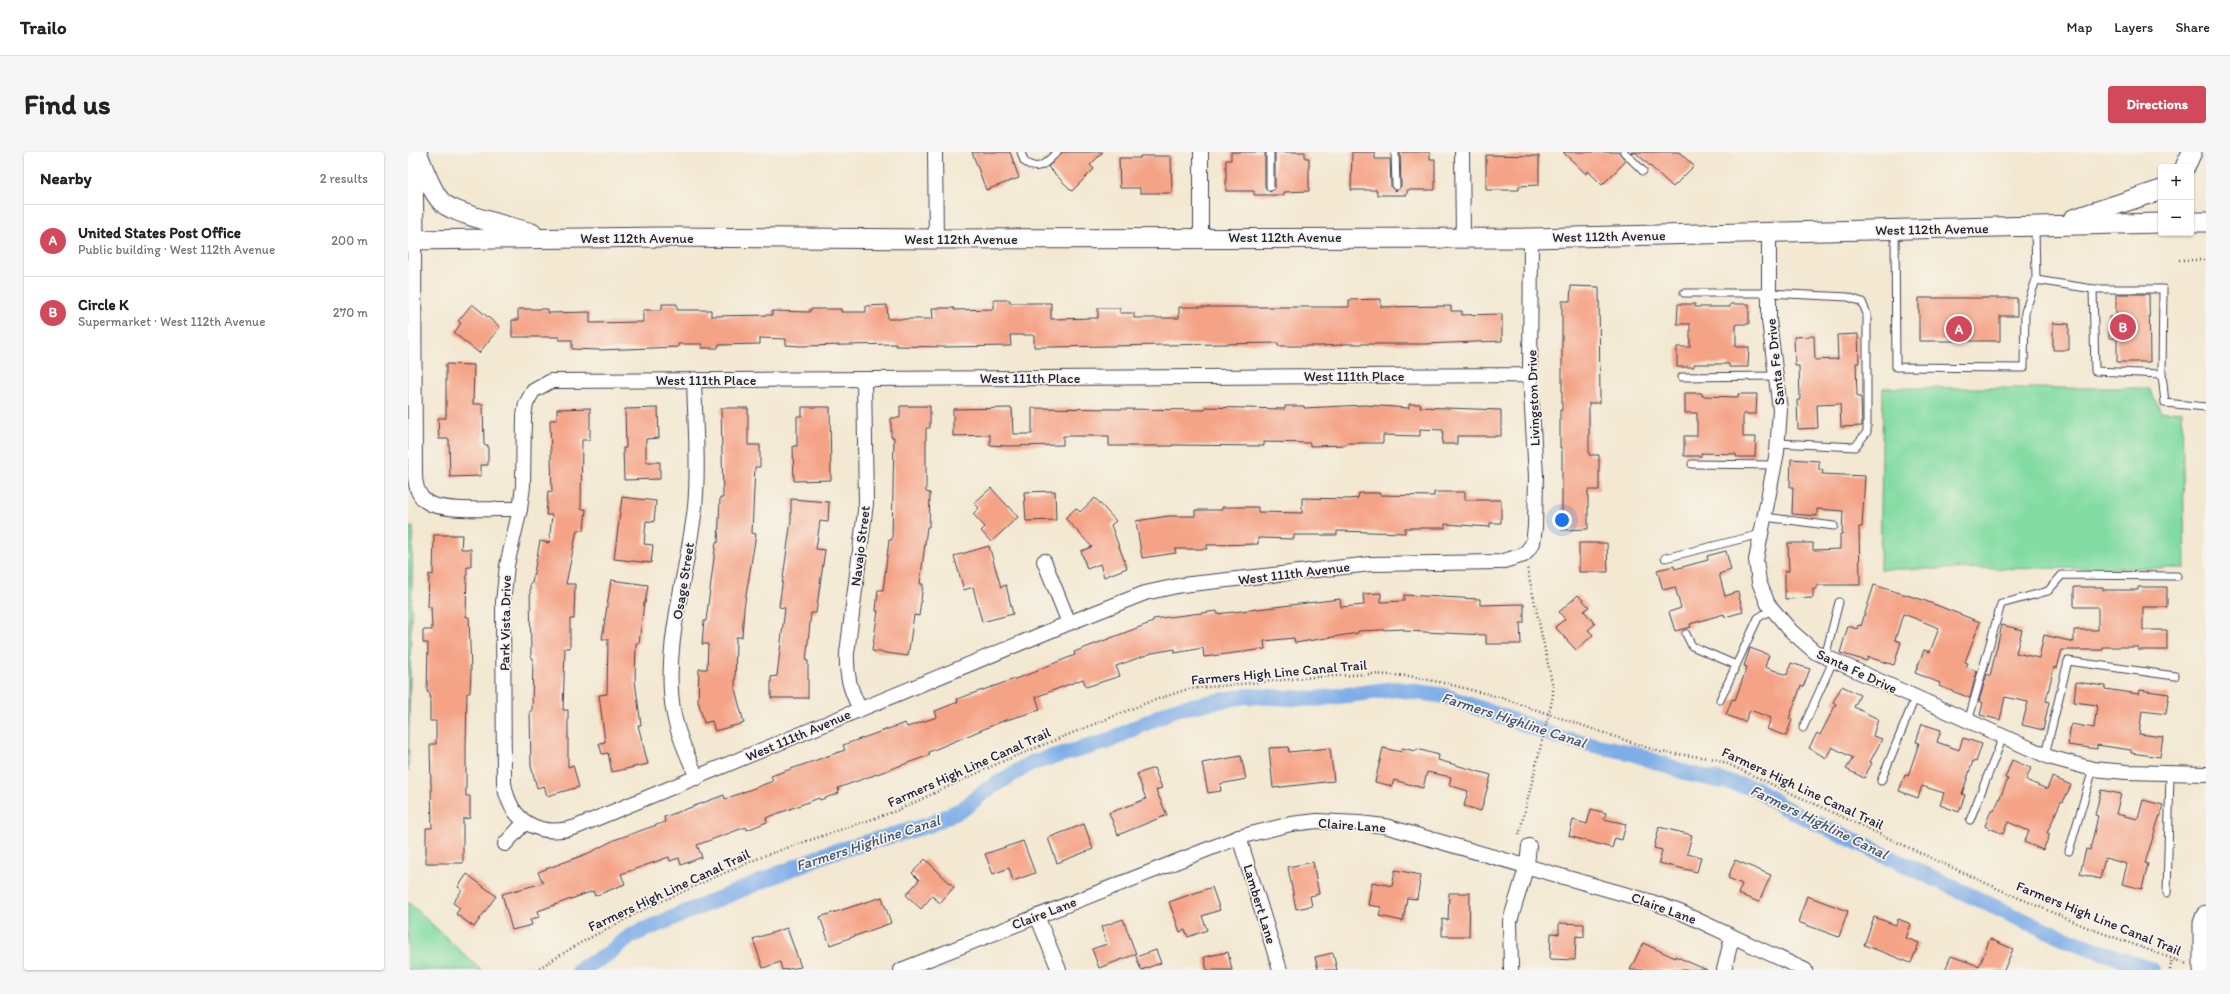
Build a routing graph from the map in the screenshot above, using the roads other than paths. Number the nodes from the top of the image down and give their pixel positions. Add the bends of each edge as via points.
1 (411, 152) edge
2 (417, 152) edge
3 (935, 152) edge
4 (1021, 152) edge
5 (1057, 152) edge
6 (1201, 152) edge
7 (1270, 152) edge
8 (1395, 152) edge
9 (1462, 152) edge
10 (1624, 152) edge
11 (2192, 152) edge
12 (408, 157) edge
13 (2186, 164) edge
14 (1643, 171) dead end
15 (1396, 186) dead end
16 (1270, 187) dead end
17 (2158, 191) edge
18 (2194, 222) edge
19 (2206, 222) edge
20 (2158, 223) edge
21 (2044, 226) junction
22 (1895, 230) junction
23 (1769, 232) junction
24 (1463, 236) junction
25 (1201, 238) junction
26 (1531, 238) junction
27 (551, 239) junction
28 (936, 239) junction
29 (411, 240) edge
30 (2036, 280) junction
31 (2093, 289) junction
32 (1684, 293) dead end
33 (1769, 293) junction
34 (2162, 374) junction
35 (1530, 375) junction
36 (1776, 376) junction
37 (1682, 377) dead end
38 (694, 379) junction
39 (864, 379) junction
40 (533, 391) joint
41 (2206, 407) edge
42 (1778, 443) junction
43 (1692, 464) dead end
44 (1775, 465) junction
45 (520, 509) junction
46 (1765, 517) junction
47 (1834, 526) dead end
48 (1762, 533) junction
49 (1524, 555) joint
50 (1665, 558) dead end
51 (1044, 561) dead end
52 (2177, 576) dead end
53 (1839, 602) dead end
54 (1772, 609) junction
55 (1068, 623) junction
56 (1686, 634) dead end
57 (1829, 659) junction
58 (1736, 665) junction
59 (2176, 676) dead end
60 (1915, 698) junction
61 (1720, 700) dead end
62 (860, 709) junction
63 (1968, 722) junction
64 (1803, 728) dead end
65 (2003, 737) junction
66 (2045, 755) junction
67 (2093, 769) junction
68 (2170, 773) junction
69 (2206, 774) edge
70 (697, 778) junction
71 (1882, 781) dead end
72 (1970, 820) dead end
73 (525, 822) junction
74 (1239, 837) junction
75 (505, 844) dead end
76 (1529, 846) road end
77 (2069, 851) dead end
78 (1527, 865) junction
79 (2167, 892) dead end
80 (2206, 915) edge
81 (1037, 916) junction
82 (1732, 937) junction
83 (2199, 968) edge
84 (901, 970) edge
85 (1059, 970) edge
86 (1280, 970) edge
87 (1511, 970) edge
88 (1724, 970) edge
89 (1805, 970) edge

1 - 12 main road
1 - 29 main road
2 - 27 main road via 436,196 444,204 457,211
3 - 28 street
4 - 5 lane via 1024,161 1034,167 1042,166
6 - 25 street
7 - 16 lane
8 - 15 lane
9 - 24 street
10 - 14 lane
11 - 13 main road
17 - 21 main road
18 - 19 main road
20 - 21 main road, West 112th Avenue
21 - 22 main road, West 112th Avenue
21 - 30 lane
22 - 23 main road, West 112th Avenue
22 - 30 lane via 1896,367 2024,368 2025,312
23 - 26 main road, West 112th Avenue
23 - 33 street, Santa Fe Drive
24 - 25 main road, West 112th Avenue
24 - 26 main road, West 112th Avenue
25 - 28 main road, West 112th Avenue
26 - 35 street, Livingston Drive
27 - 28 main road, West 112th Avenue
27 - 29 main road, West 112th Avenue
29 - 45 street via 417,490 426,501 440,508
30 - 31 lane
31 - 34 lane via 2095,371
31 - 34 lane via 2163,289
32 - 33 lane
33 - 36 street, Santa Fe Drive via 1769,320
33 - 42 lane via 1848,297 1862,302 1867,314 1866,432 1855,447
34 - 41 lane via 2165,403
35 - 39 street, West 111th Place
35 - 49 street, Livingston Drive via 1536,476 1535,536 1534,543
36 - 37 lane
36 - 42 street, Santa Fe Drive via 1780,410
38 - 39 street, West 111th Place
38 - 40 street, West 111th Place via 551,381
38 - 70 street, Osage Street via 695,506 672,649 671,685 674,715
39 - 62 street, Navajo Street via 866,503 846,675 850,691
40 - 45 street, Park Vista Drive via 526,404 524,416 523,486
42 - 44 street, Santa Fe Drive
43 - 44 lane
44 - 46 street, Santa Fe Drive
45 - 73 street, Park Vista Drive via 507,565 504,602 504,783 511,806
46 - 47 lane
46 - 48 street, Santa Fe Drive
48 - 50 lane
48 - 54 street, Santa Fe Drive via 1756,560 1759,582
49 - 55 street, West 111th Avenue via 1500,562 1371,564 1182,585 1146,593
51 - 55 street
52 - 63 lane via 2062,575 2048,591 2001,604
53 - 57 lane
54 - 57 street, Santa Fe Drive via 1790,631 1815,652
54 - 58 lane via 1758,618
55 - 62 street, West 111th Avenue
56 - 58 lane via 1692,646
57 - 60 street, Santa Fe Drive
57 - 64 lane
58 - 61 lane
59 - 66 lane via 2068,661
60 - 63 street, Santa Fe Drive
60 - 71 lane
62 - 70 street, West 111th Avenue
63 - 65 street, Santa Fe Drive
65 - 66 street, Santa Fe Drive
65 - 72 lane
66 - 67 street, Santa Fe Drive
67 - 68 street, Santa Fe Drive
67 - 77 lane
68 - 69 street, Santa Fe Drive
68 - 79 lane
70 - 73 street, West 111th Avenue via 561,831 548,831
73 - 75 street
74 - 78 street, Claire Lane via 1291,824 1317,821 1359,823 1413,833
74 - 81 street, Claire Lane
74 - 86 street, Lambert Lane
76 - 78 street
78 - 82 street, Claire Lane via 1680,912
78 - 87 street via 1510,921
80 - 83 main road
81 - 84 street, Claire Lane
81 - 85 street
82 - 88 street
82 - 89 street, Claire Lane

